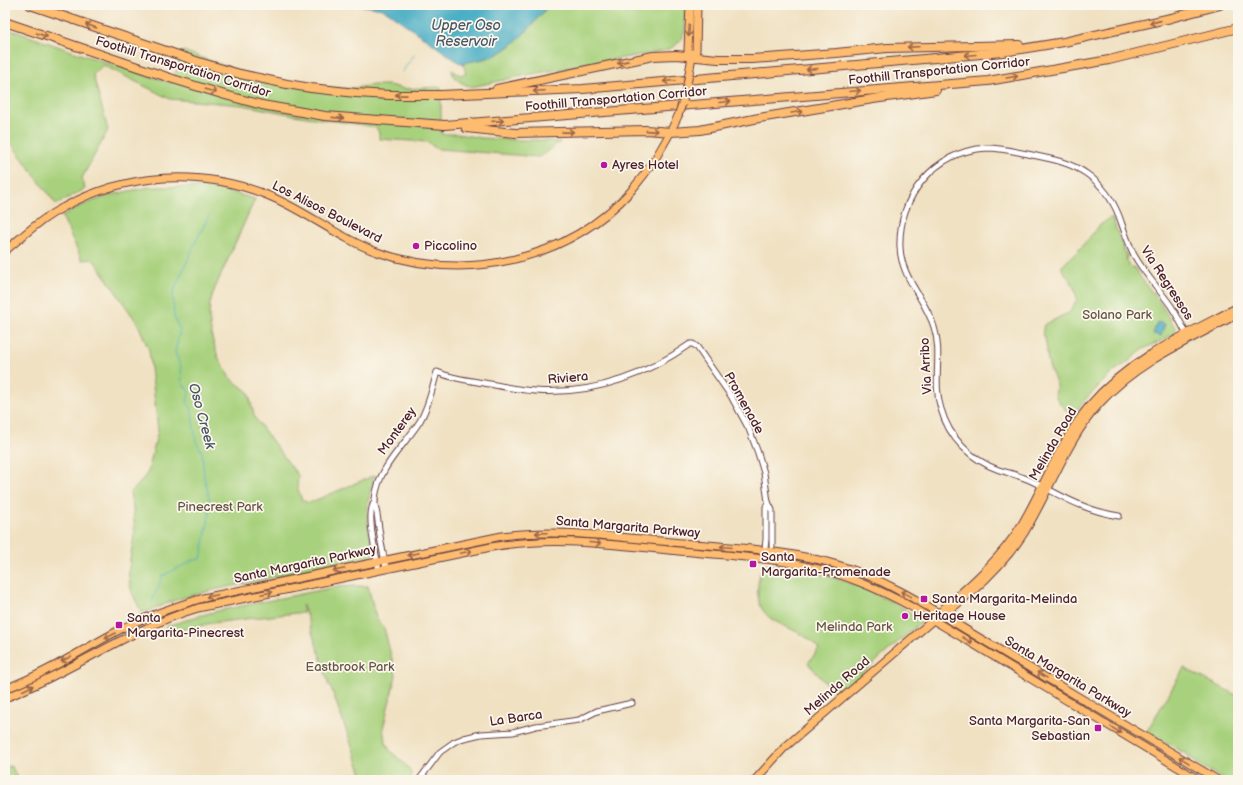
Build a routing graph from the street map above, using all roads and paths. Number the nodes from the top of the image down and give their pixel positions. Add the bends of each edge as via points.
1 (30, 5) edge
2 (690, 5) edge
3 (697, 5) edge
4 (1220, 5) edge
5 (5, 22) edge
6 (1238, 28) edge
7 (1064, 42) junction
8 (692, 56) junction
9 (988, 80) junction
10 (467, 94) junction
11 (445, 125) junction
12 (671, 132) junction
13 (975, 150) joint
14 (5, 251) edge
15 (1238, 308) edge
16 (1238, 314) edge
17 (1188, 337) junction
18 (693, 344) joint
19 (437, 372) joint
20 (1045, 488) junction
21 (374, 501) junction
22 (768, 502) junction
23 (1119, 516) dead end
24 (377, 518) junction
25 (370, 519) junction
26 (766, 522) junction
27 (773, 522) junction
28 (770, 549) junction
29 (768, 560) junction
30 (381, 561) junction
31 (383, 569) junction
32 (940, 614) junction
33 (933, 620) junction
34 (5, 689) edge
35 (5, 698) edge
36 (632, 703) dead end
37 (419, 780) edge
38 (755, 780) edge
39 (1199, 780) edge
40 (1218, 780) edge

10 -> 1 highway, Foothill Transportation Corridor via 356,93 299,86 240,74
2 -> 8 main road, Los Alisos Boulevard via 688,50
3 - 8 main road, Los Alisos Boulevard via 696,50
4 -> 7 highway, Foothill Transportation Corridor
5 -> 11 highway, Foothill Transportation Corridor via 173,80 301,113
9 -> 6 highway, Foothill Transportation Corridor via 1109,60
7 -> 8 highway via 887,48 752,59
7 -> 10 highway, Foothill Transportation Corridor via 1003,52 583,89
8 -> 10 highway via 653,56
8 - 12 main road, Los Alisos Boulevard, bridge via 678,116
11 -> 9 highway, Foothill Transportation Corridor
12 -> 9 highway via 700,130
11 -> 12 highway via 515,133 646,130
12 - 14 main road, Los Alisos Boulevard via 638,183 599,219 574,236 551,247 498,263 453,266 400,259 364,246 267,195 229,183 195,178 136,181 95,192 52,214
13 - 17 street, Via Regressos via 1002,149 1065,162 1094,180 1109,197 1135,256 1172,308
13 - 20 street, Via Arribo via 957,155 920,182 904,212 901,225 902,262 909,281 929,313 937,336 938,395 943,416 952,433 960,445 978,460
15 - 17 main road, Melinda Road
16 - 17 main road, Melinda Road
17 - 20 main road, Melinda Road via 1137,370 1101,402 1074,437
18 - 19 street, Riviera via 634,376 577,390 521,390 450,377
18 - 22 street, Promenade via 731,396 749,429 763,468
19 - 21 street, Monterey via 425,412 385,467
20 - 23 street, Via Arribo via 1082,506
20 - 32 main road, Melinda Road via 1003,550
21 - 24 street, Monterey
21 - 25 street, Monterey
22 - 26 street, Promenade
22 - 27 street, Promenade
24 - 25 street
24 - 30 street, Monterey
25 - 30 street, Monterey
26 - 27 street
26 - 28 street, Promenade
27 - 28 street, Promenade
28 - 29 street, Promenade
28 -> 30 main road, Santa Margarita Parkway via 543,532 502,536
32 -> 28 main road, Santa Margarita Parkway via 892,587 858,572
31 -> 29 main road, Santa Margarita Parkway via 507,544 552,541
29 - 33 main road, Santa Margarita Parkway via 812,567 856,580
30 - 31 street, Monterey
30 -> 34 main road, Santa Margarita Parkway via 209,597 174,607 124,628
35 -> 31 main road, Santa Margarita Parkway via 134,633 174,616 211,605
32 - 33 main road, Melinda Road
40 -> 32 main road, Santa Margarita Parkway
33 - 38 main road, Melinda Road via 784,748
33 -> 39 main road, Santa Margarita Parkway
36 - 37 street, La Barca via 597,711 571,722 464,738 440,752

